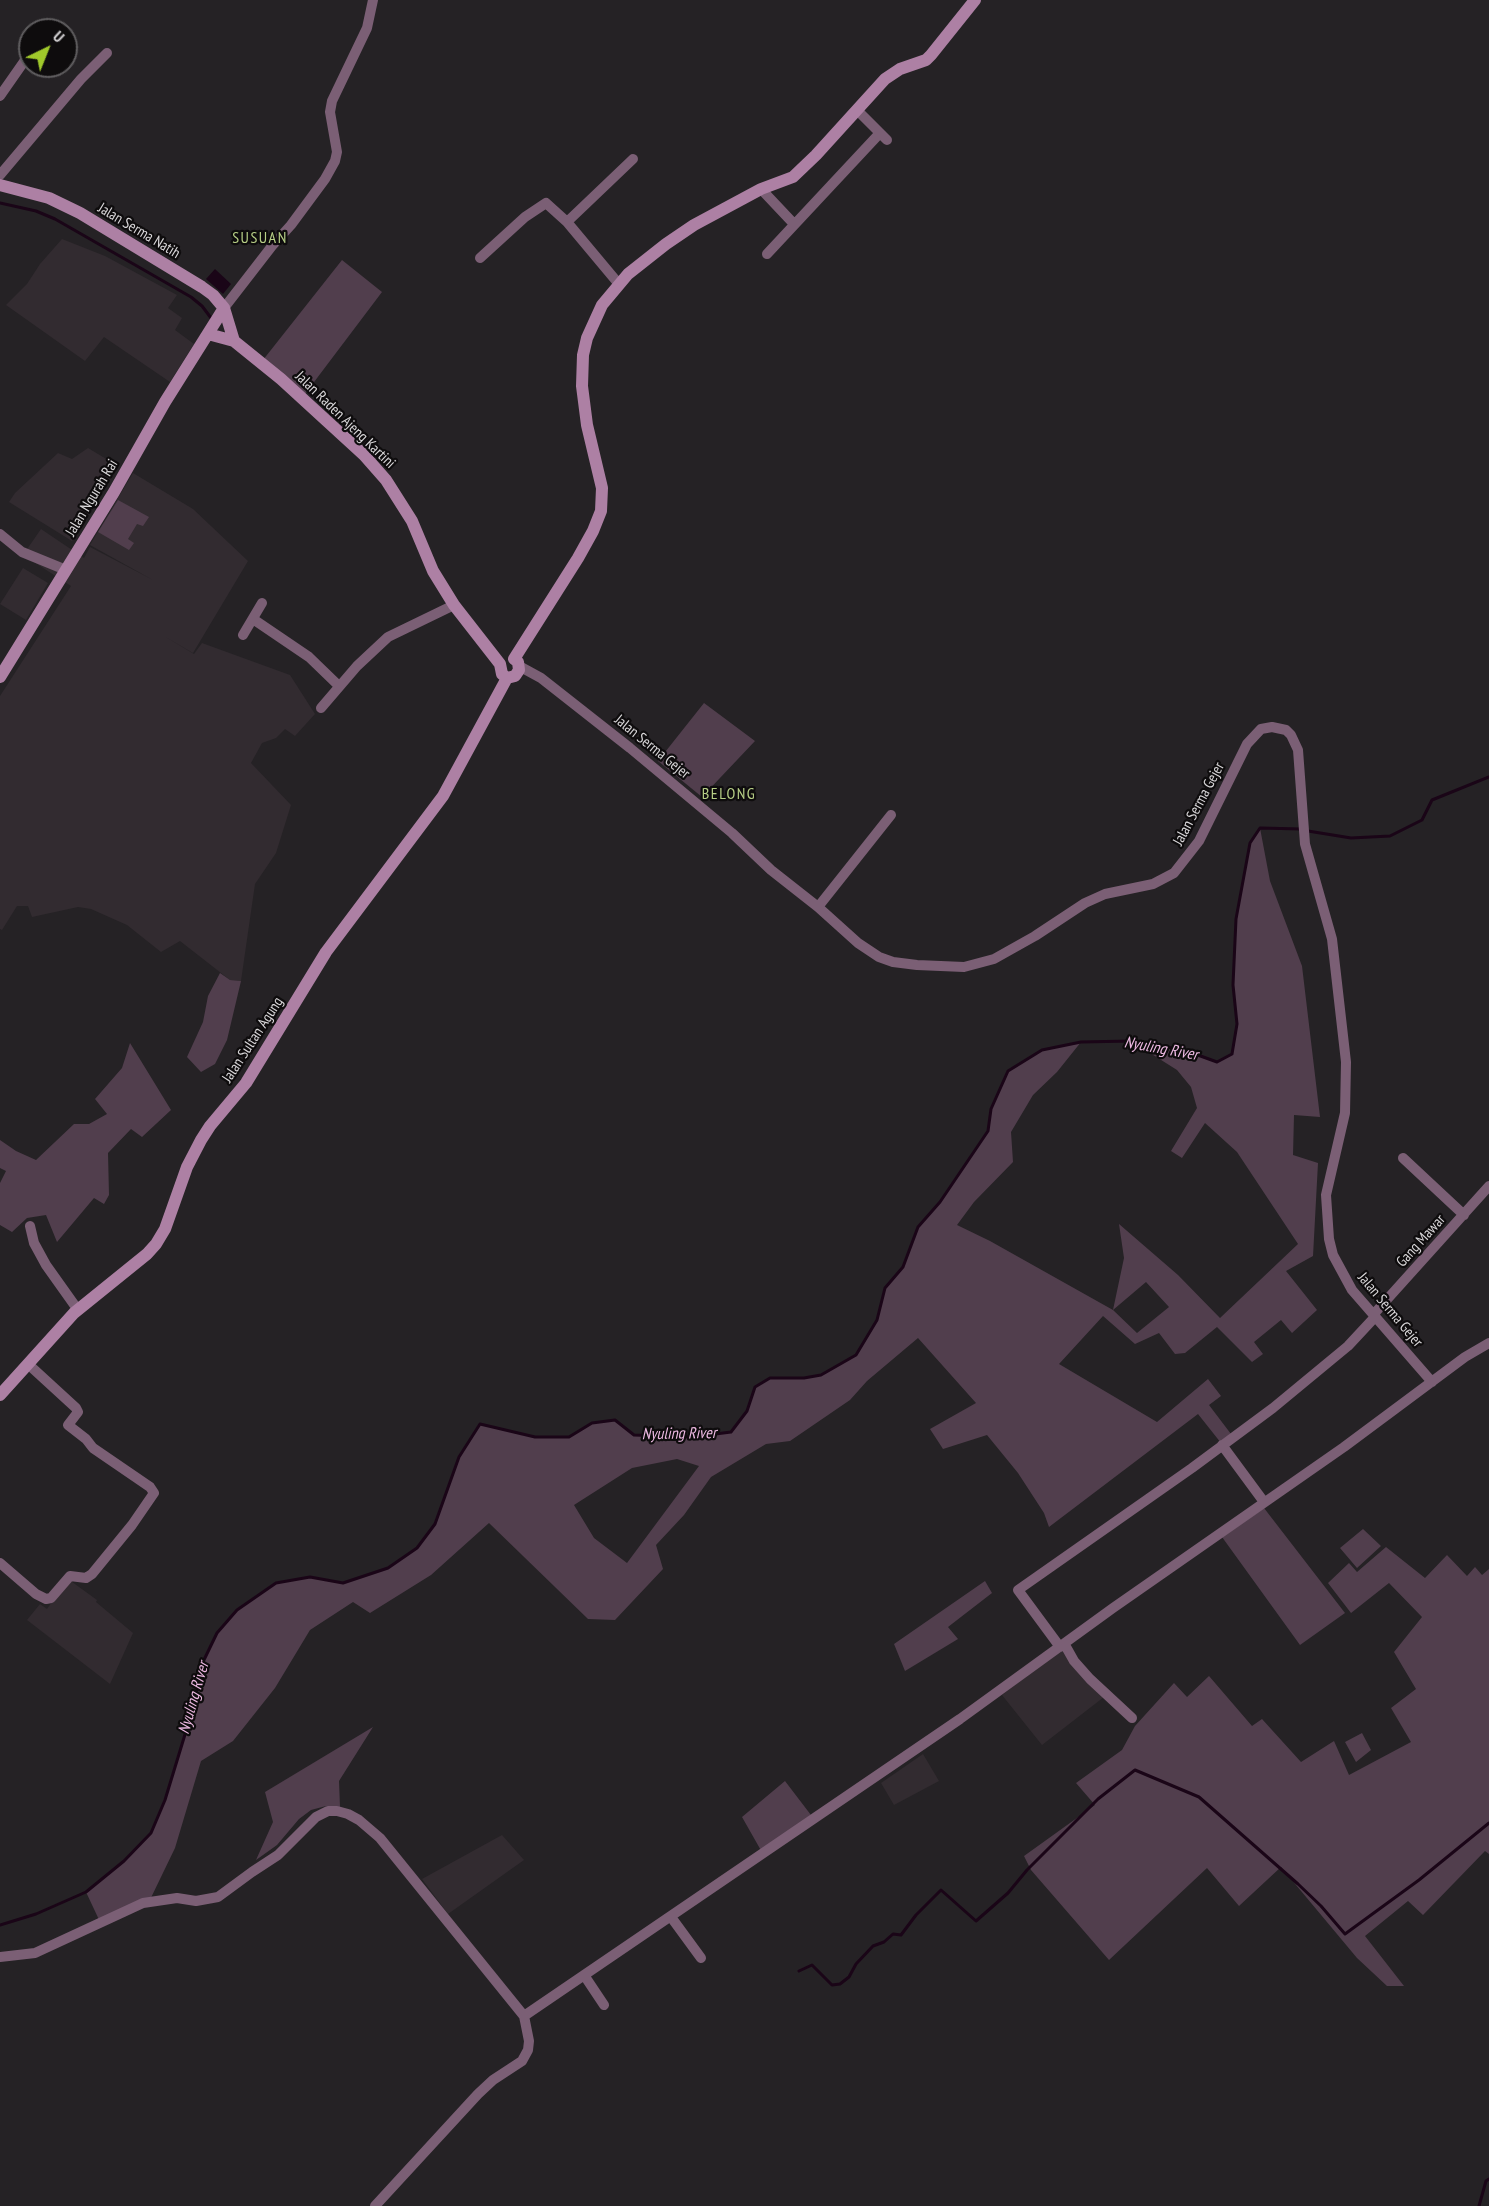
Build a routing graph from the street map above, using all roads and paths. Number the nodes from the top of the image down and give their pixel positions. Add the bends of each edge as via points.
1 (373, 0) edge
2 (975, 0) edge
3 (106, 53) dead end
4 (18, 70) edge
5 (0, 96) edge
6 (857, 110) junction
7 (633, 159) dead end
8 (0, 175) edge
9 (0, 185) edge
10 (761, 189) junction
11 (567, 222) junction
12 (794, 224) junction
13 (767, 254) dead end
14 (480, 258) dead end
15 (618, 284) junction
16 (224, 308) junction
17 (208, 334) junction
18 (234, 341) junction
19 (0, 534) edge
20 (66, 570) junction
21 (261, 603) dead end
22 (454, 605) junction
23 (253, 619) junction
24 (243, 635) dead end
25 (515, 669) junction
26 (0, 677) edge
27 (339, 686) junction
28 (321, 708) dead end
29 (891, 815) dead end
30 (818, 907) junction
31 (1403, 1158) dead end
32 (1489, 1186) edge
33 (1464, 1215) junction
34 (30, 1226) dead end
35 (78, 1310) junction
36 (1374, 1316) junction
37 (1489, 1343) edge
38 (27, 1365) junction
39 (1432, 1382) junction
40 (0, 1395) edge
41 (1222, 1445) junction
42 (1264, 1502) junction
43 (0, 1563) edge
44 (1062, 1646) junction
45 (1132, 1718) dead end
46 (671, 1917) junction
47 (0, 1958) edge
48 (701, 1958) dead end
49 (584, 1975) junction
50 (604, 2005) dead end
51 (524, 2016) junction
52 (375, 2206) edge

1 - 16 street via 367,28 332,101 335,161 291,225
2 - 6 street, Jalan Sultan Agung via 926,60 885,79
3 - 8 street
4 - 5 street
6 - 10 street, Jalan Sultan Agung via 793,177
6 - 12 street via 883,137
7 - 11 street
9 - 16 street, Jalan Serma Natih via 49,198 80,213 202,287
10 - 12 street
10 - 15 street, Jalan Sultan Agung via 685,231
11 - 14 street via 550,205 542,204
11 - 15 street
12 - 13 street
15 - 25 street, Jalan Sultan Agung via 593,321 583,356 582,386 602,488 601,511
16 - 17 street
16 - 18 street
17 - 18 street, Jalan Raden Ajeng Kartini
17 - 20 street, Jalan Ngurah Rai
18 - 22 street, Jalan Raden Ajeng Kartini via 336,429 386,480 407,512
19 - 20 street via 22,552
20 - 26 street, Jalan Ngurah Rai
21 - 23 street
22 - 25 street, Jalan Raden Ajeng Kartini via 500,664 506,658
22 - 27 street via 388,637
23 - 24 street
23 - 27 street via 309,657
25 - 30 street, Jalan Serma Gejer via 541,678
25 - 35 street, Jalan Sultan Agung via 443,796 326,952 258,1065 201,1140 156,1244
27 - 28 street
29 - 30 street
30 - 36 street, Jalan Serma Gejer via 858,944 893,962 964,967 994,959 1085,903 1105,894 1153,884 1174,873 1199,841 1247,744 1265,728 1286,730 1298,750 1305,844 1332,939 1346,1062 1345,1113 1326,1195 1329,1239 1342,1274
31 - 33 street
32 - 33 street, Gang Mawar
33 - 36 street, Gang Mawar
34 - 35 street via 46,1265
35 - 38 street, Jalan Sultan Agung
36 - 39 street, Jalan Serma Gejer
36 - 41 street, Gang Mawar via 1321,1370
37 - 39 street
38 - 40 street, Jalan Sultan Agung
38 - 43 street via 76,1408 78,1412 68,1425 93,1448 150,1486 154,1494 92,1574 86,1578 70,1576 51,1598 36,1594
39 - 42 street
41 - 42 street
41 - 44 street, Gang Mawar via 1018,1590
42 - 44 street
44 - 45 street
44 - 46 street
46 - 48 street
46 - 49 street
47 - 51 street via 35,1953 143,1903 218,1897 278,1855 316,1817 337,1811 359,1820 380,1838
49 - 50 street
49 - 51 street
51 - 52 street via 529,2041 525,2057 492,2080

